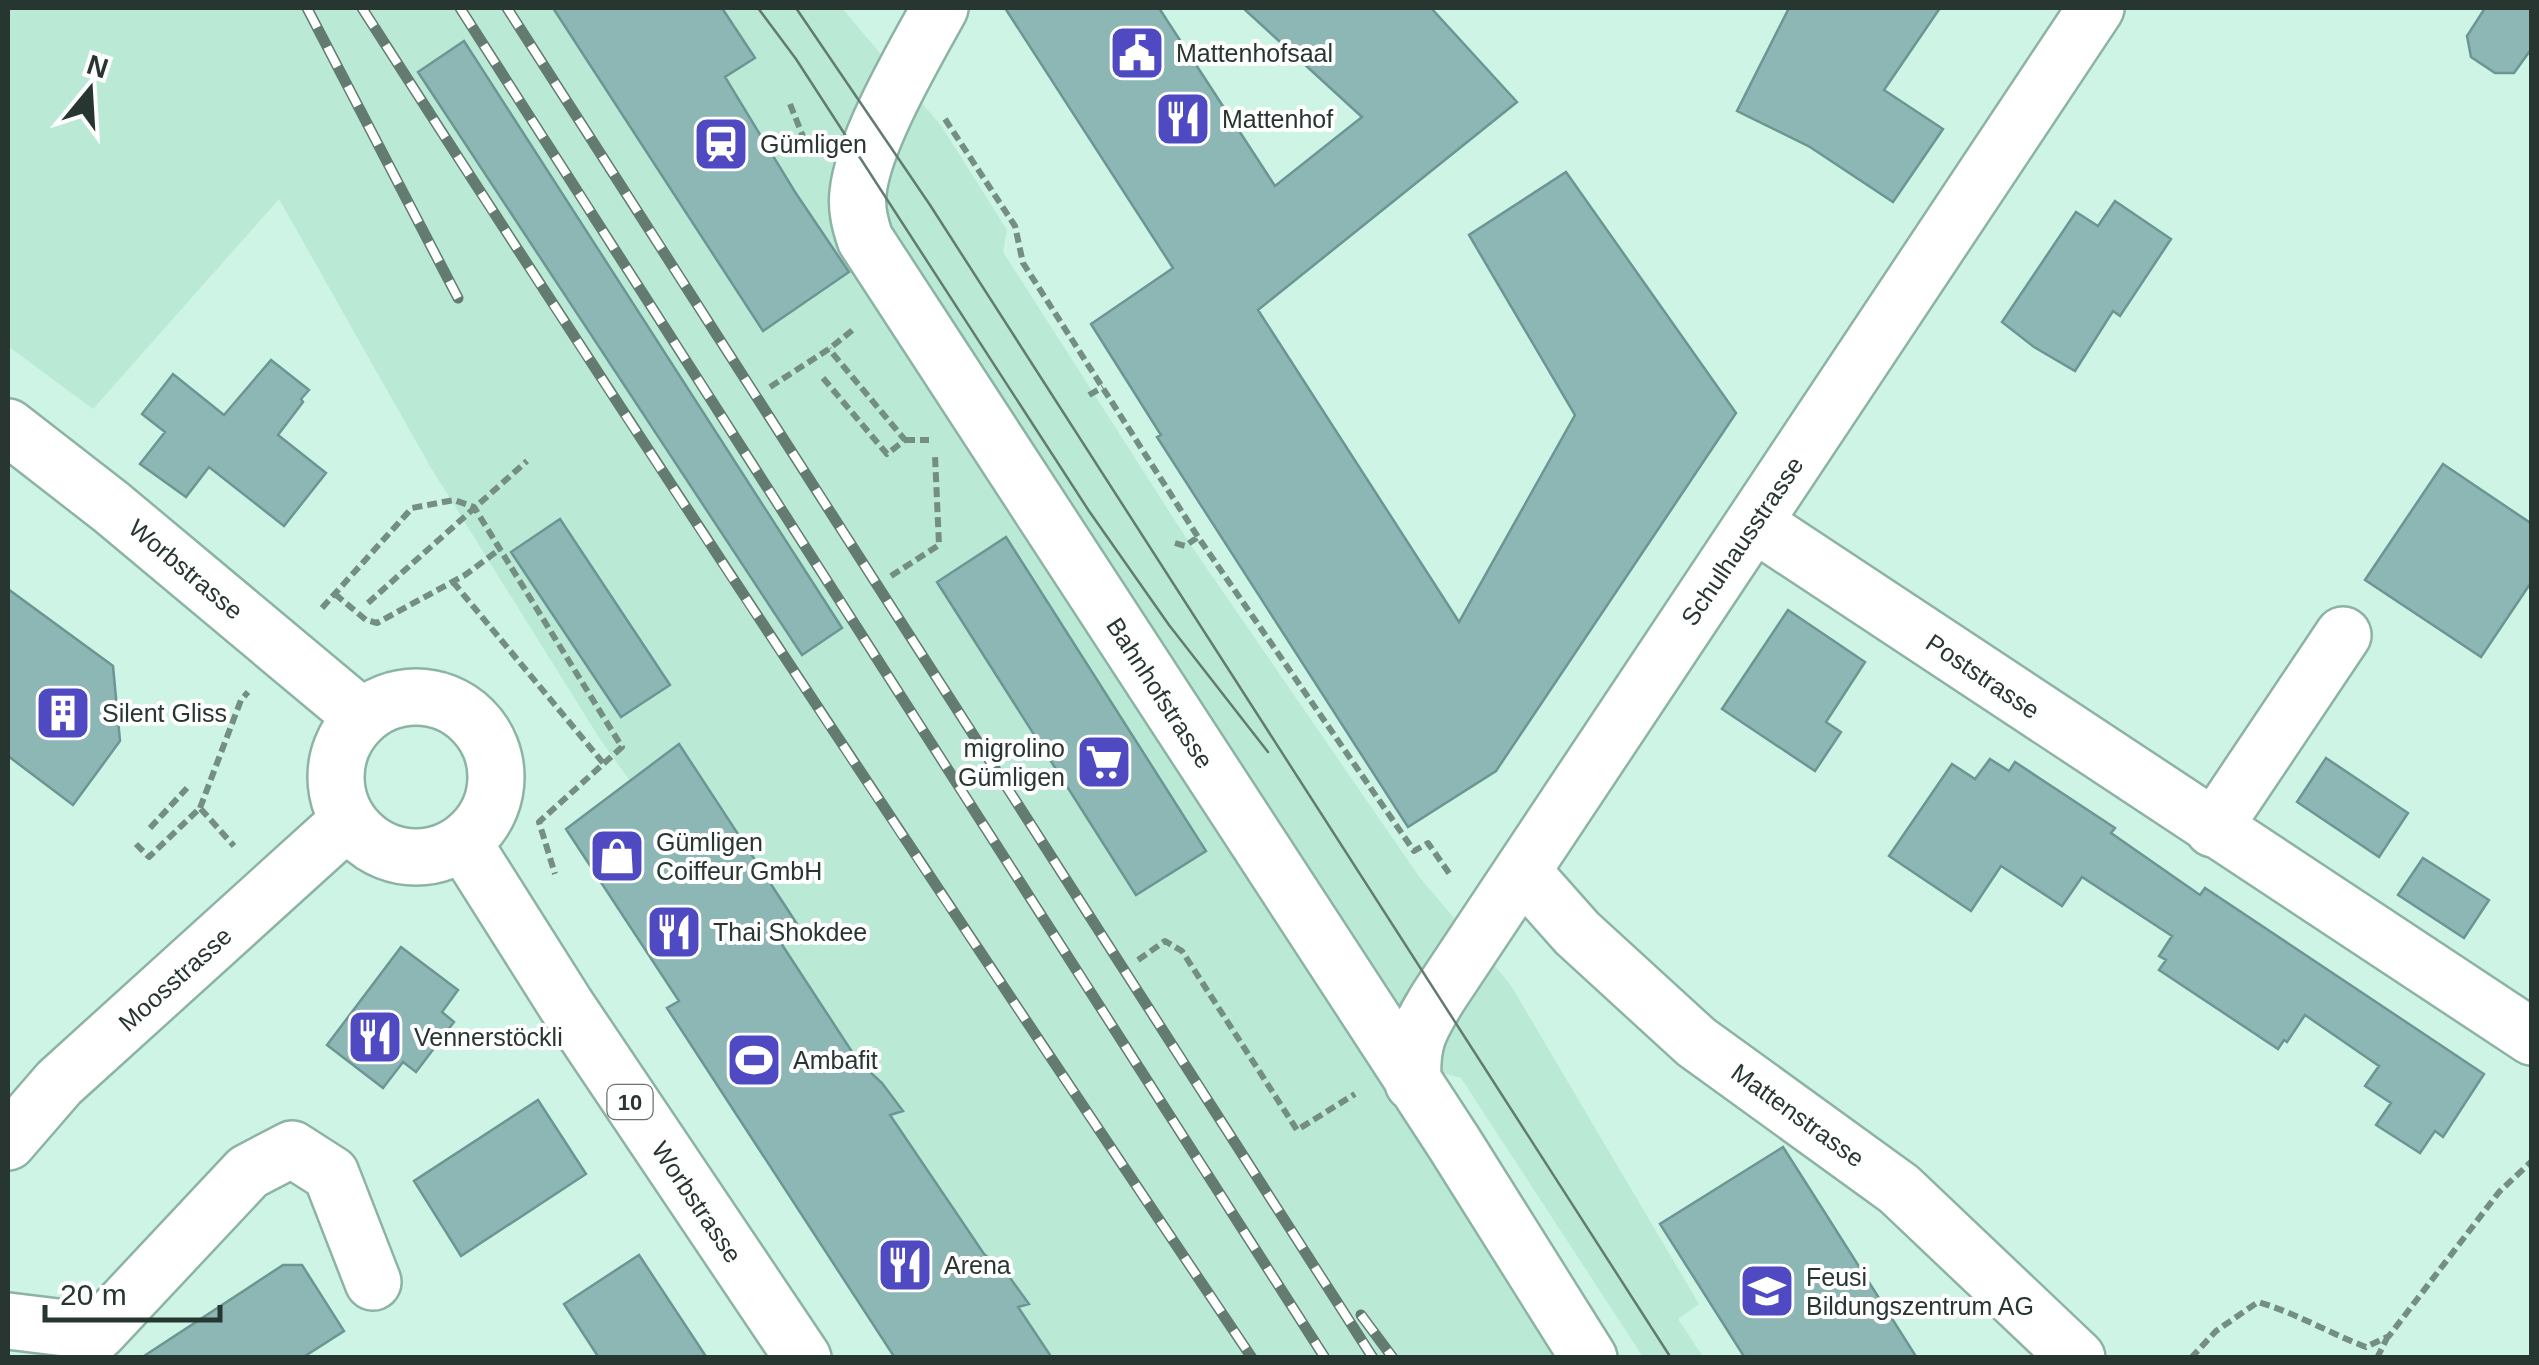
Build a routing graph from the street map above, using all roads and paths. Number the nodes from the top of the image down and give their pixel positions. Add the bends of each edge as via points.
1 (940, 8) edge
2 (2096, 8) edge
3 (909, 65) junction
4 (824, 378) dead end
5 (770, 386) dead end
6 (1103, 387) junction
7 (1090, 395) dead end
8 (8, 427) edge
9 (905, 440) junction
10 (527, 460) dead end
11 (474, 507) junction
12 (1754, 523) junction
13 (1198, 537) junction
14 (1175, 543) dead end
15 (500, 549) junction
16 (891, 576) dead end
17 (348, 579) dead end
18 (452, 582) junction
19 (335, 594) dead end
20 (368, 602) dead end
21 (2343, 635) dead end
22 (284, 652) junction
23 (361, 716) junction
24 (604, 764) junction
25 (187, 788) dead end
26 (200, 808) junction
27 (348, 822) junction
28 (150, 828) dead end
29 (2213, 829) junction
30 (463, 842) junction
31 (136, 844) dead end
32 (245, 858) dead end
33 (1522, 872) junction
34 (560, 890) dead end
35 (1487, 925) junction
36 (1138, 960) dead end
37 (2532, 1038) edge
38 (1412, 1082) junction
39 (8, 1142) edge
40 (2532, 1161) edge
41 (372, 1282) dead end
42 (8, 1321) edge
43 (2388, 1336) junction
44 (803, 1358) edge
45 (1588, 1358) edge
46 (2077, 1358) edge
47 (2190, 1358) edge
48 (2377, 1358) edge

1 - 3 street, Bahnhofstrasse
2 - 12 street, Schulhausstrasse
3 - 6 path via 1014,226 1023,263
3 - 38 street, Bahnhofstrasse via 858,192 865,239
4 - 9 path via 887,454
5 - 9 path via 829,349
6 - 7 path
6 - 13 path
8 - 22 street, Worbstrasse
9 - 16 path via 934,440 940,545
10 - 11 path
11 - 15 path
11 - 17 path via 454,500 412,508
11 - 20 path
12 - 29 street, Poststrasse
12 - 33 street, Schulhausstrasse
13 - 14 path via 1186,546
13 - 35 path via 1414,851 1428,843
15 - 18 path
15 - 24 path via 622,747
18 - 19 path via 377,623
18 - 24 path
21 - 29 street
22 - 23 street, Worbstrasse
22 - 26 path via 241,700
23 - 27 street via 336,760 338,798
23 - 30 street via 383,702 435,698 478,726 491,749 494,800
24 - 34 path via 539,822
25 - 28 path
26 - 31 path via 149,856
26 - 32 path
27 - 30 street via 380,849 407,857 436,855
27 - 39 street, Moosstrasse via 60,1083
29 - 37 street, Poststrasse
30 - 44 street, Worbstrasse / 10
33 - 35 street, Schulhausstrasse
33 - 46 street, Mattenstrasse via 1577,933 1696,1042 1900,1189
35 - 38 street, Schulhausstrasse via 1416,1034
36 - 38 path via 1165,941 1182,951 1297,1130 1370,1085
38 - 45 street, Bahnhofstrasse
40 - 43 path via 2499,1192
41 - 42 street via 331,1174 292,1149 248,1172 98,1332
43 - 47 path via 2366,1346 2258,1302 2216,1330
43 - 48 path

